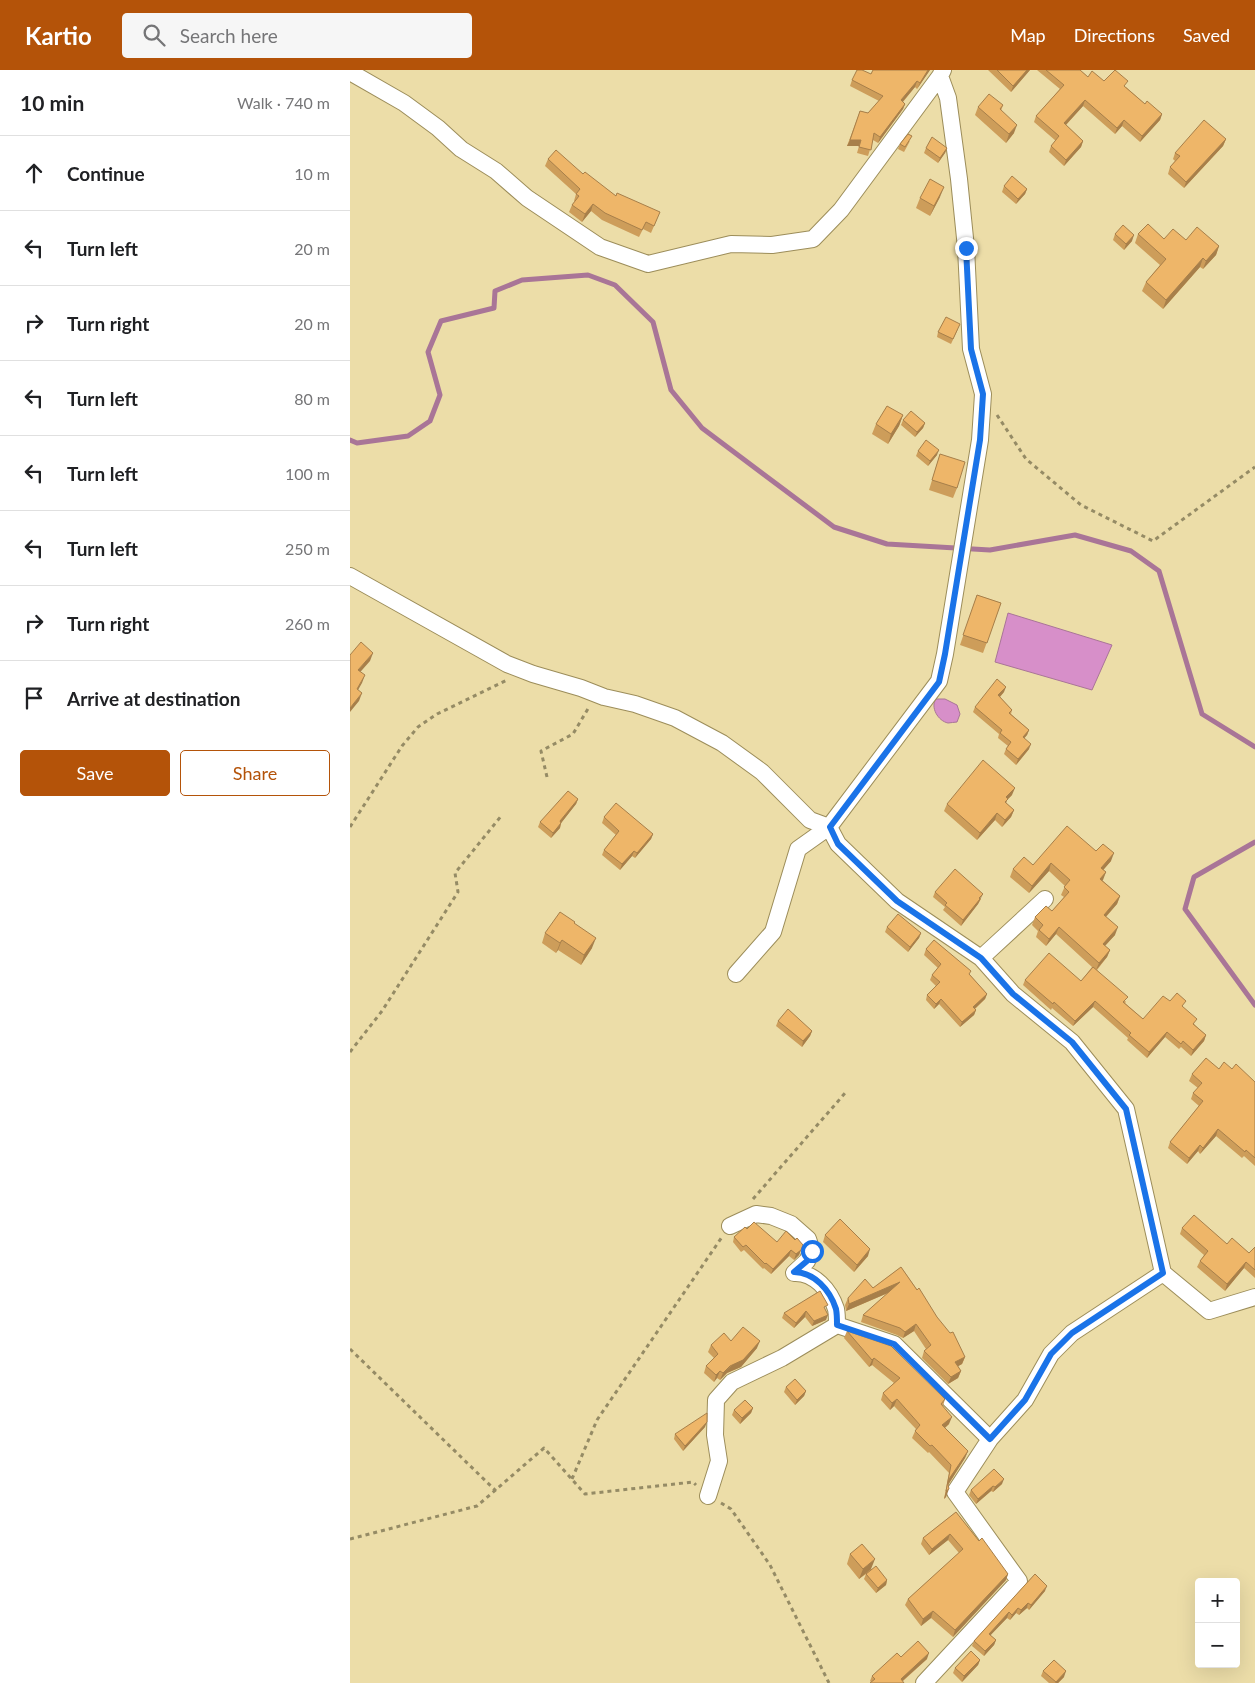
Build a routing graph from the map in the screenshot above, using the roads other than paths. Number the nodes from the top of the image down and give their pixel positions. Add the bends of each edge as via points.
1 (350, 72) edge
2 (942, 73) edge
3 (350, 576) edge
4 (830, 827) junction
5 (1045, 899) dead end
6 (981, 958) junction
7 (736, 974) dead end
8 (730, 1226) road end
9 (1163, 1273) junction
10 (1255, 1297) edge
11 (837, 1325) junction
12 (990, 1439) junction
13 (708, 1496) road end
14 (924, 1683) edge

1 - 2 street via 404,103 528,198 600,247 648,264 731,244 772,245 813,239 841,210
2 - 4 street via 958,170 971,349 983,394 978,450 939,682
3 - 4 street via 507,664 675,718 722,743 762,772 810,820
4 - 6 street via 838,844 897,901
4 - 7 street via 798,849 773,932
5 - 6 street
6 - 9 street via 1013,994 1072,1042 1126,1109
8 - 11 street via 756,1214 771,1216 790,1224 808,1239 812,1251 807,1261 794,1272 810,1275 825,1289 836,1310
9 - 10 street via 1209,1311
9 - 12 street via 1072,1333 1051,1354 1025,1400
11 - 12 street via 894,1344
11 - 13 street via 782,1358 732,1382 716,1400 715,1435 719,1461
12 - 14 street via 955,1492 1019,1581

